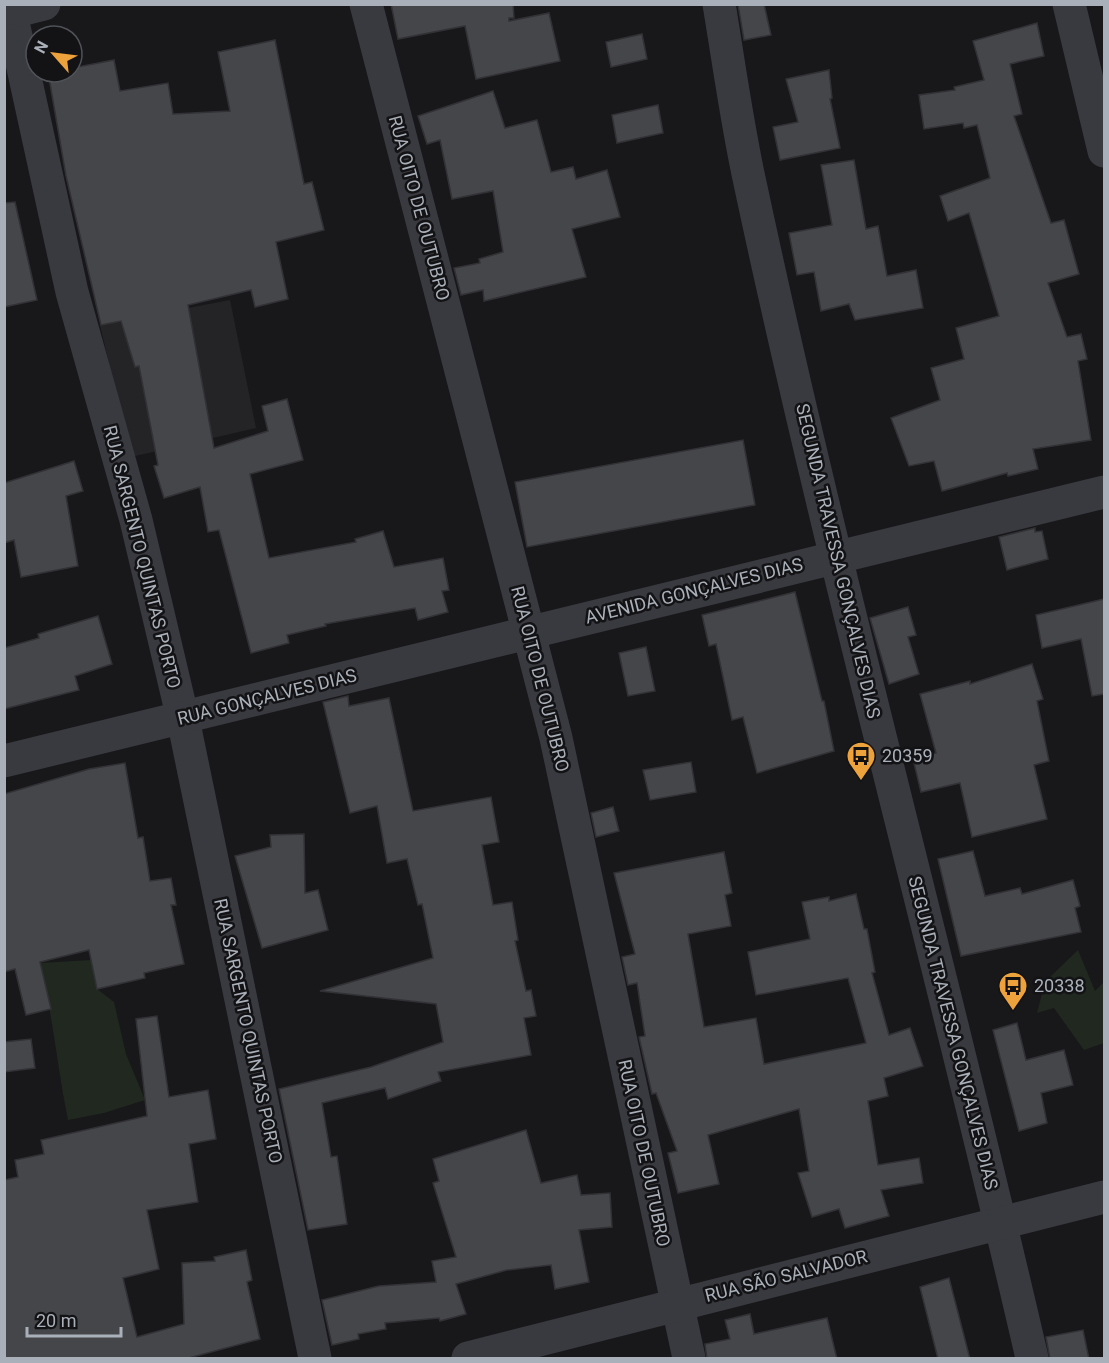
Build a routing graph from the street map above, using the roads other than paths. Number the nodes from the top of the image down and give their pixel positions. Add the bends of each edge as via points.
1 (44, 4) edge
2 (366, 4) edge
3 (718, 4) edge
4 (1069, 4) edge
5 (8, 11) edge
6 (1104, 151) edge
7 (1104, 492) edge
8 (835, 556) junction
9 (530, 632) junction
10 (183, 719) junction
11 (4, 761) edge
12 (1104, 1197) edge
13 (1000, 1222) junction
14 (676, 1304) junction
15 (315, 1359) edge
16 (468, 1359) edge
17 (689, 1359) edge
18 (1032, 1359) edge

1 - 5 street
2 - 9 street, RUA OITO DE OUTUBRO
3 - 8 street, SEGUNDA TRAVESSA GONÇALVES DIAS via 749,180
4 - 6 street
5 - 10 street, RUA SARGENTO QUINTAS PORTO via 72,292 136,520
7 - 8 street, AVENIDA GONÇALVES DIAS
8 - 9 street, AVENIDA GONÇALVES DIAS
8 - 13 street, SEGUNDA TRAVESSA GONÇALVES DIAS
9 - 10 street, RUA GONÇALVES DIAS
9 - 14 street, RUA OITO DE OUTUBRO
10 - 11 street, RUA GONÇALVES DIAS
10 - 15 street, RUA SARGENTO QUINTAS PORTO
12 - 13 street, RUA SÃO SALVADOR
13 - 14 street, RUA SÃO SALVADOR
13 - 18 street, SEGUNDA TRAVESSA GONÇALVES DIAS
14 - 16 street, RUA SÃO SALVADOR
14 - 17 street, RUA OITO DE OUTUBRO

